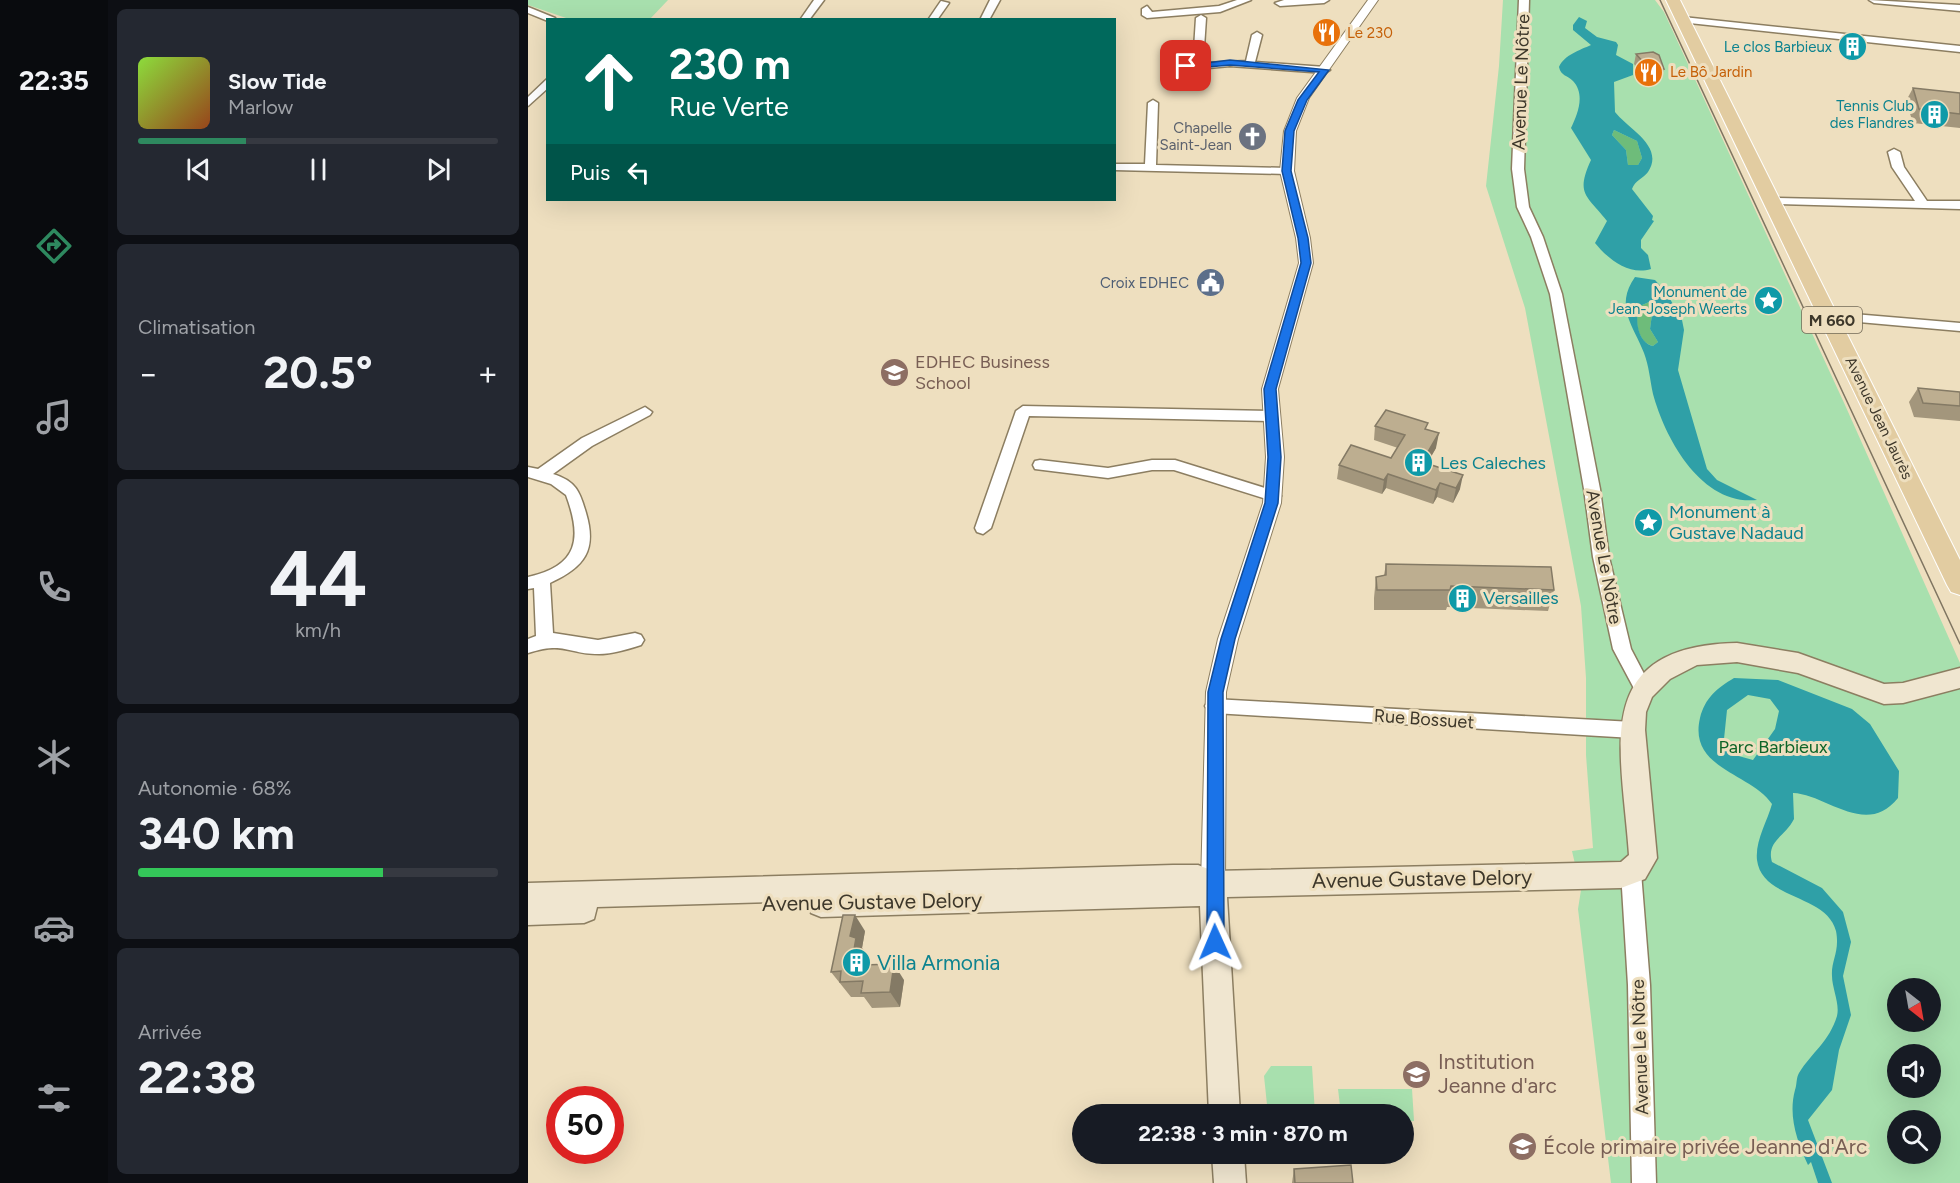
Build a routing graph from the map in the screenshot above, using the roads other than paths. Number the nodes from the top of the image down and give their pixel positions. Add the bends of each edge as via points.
1 (819, 0) edge
2 (995, 0) edge
3 (1246, 0) edge
4 (1324, 0) edge
5 (1373, 0) edge
6 (1524, 0) edge
7 (1673, 0) edge
8 (1679, 0) edge
9 (1874, 0) edge
10 (944, 3) dead end
11 (1280, 3) dead end
12 (1960, 8) edge
13 (1146, 9) dead end
14 (528, 10) edge
15 (547, 18) edge
16 (806, 18) edge
17 (933, 18) edge
18 (985, 18) edge
19 (1201, 18) dead end
20 (1686, 20) junction
21 (1257, 36) dead end
22 (1960, 49) edge
23 (1198, 64) junction
24 (1250, 64) junction
25 (1180, 69) dead end
26 (1324, 70) junction
27 (546, 83) edge
28 (528, 103) edge
29 (1153, 103) dead end
30 (1894, 152) dead end
31 (1116, 167) edge
32 (1150, 167) junction
33 (1287, 171) junction
34 (1774, 201) junction
35 (1923, 204) junction
36 (1960, 205) edge
37 (1830, 316) junction
38 (1960, 327) edge
39 (645, 412) dead end
40 (1270, 416) junction
41 (1040, 465) dead end
42 (534, 473) edge
43 (1273, 496) junction
44 (983, 528) dead end
45 (535, 582) edge
46 (1960, 585) edge
47 (545, 640) junction
48 (635, 640) dead end
49 (528, 646) edge
50 (1960, 678) edge
51 (1643, 689) junction
52 (1214, 705) junction
53 (1633, 730) junction
54 (1631, 872) junction
55 (1213, 884) junction
56 (528, 896) edge
57 (528, 912) edge
58 (1224, 1104) edge
59 (1229, 1164) edge
60 (1230, 1183) edge
61 (1644, 1183) edge

1 - 16 street
2 - 18 street
3 - 13 street via 1208,11 1147,15
4 - 11 street
5 - 26 street
6 - 51 street, Avenue Le Nôtre via 1518,169 1523,207 1556,294 1592,489 1600,557 1623,649
7 - 20 main road, Avenue Jean Jaurès / M 660
8 - 20 main road, Avenue Jean Jaurès / M 660
9 - 12 street
10 - 17 street
14 - 15 street
19 - 23 street
20 - 22 street
20 - 34 main road, Avenue Jean Jaurès / M 660
21 - 24 street
23 - 24 street
23 - 25 street
24 - 26 street
26 - 33 street via 1294,117
27 - 28 street
29 - 32 street
30 - 35 street via 1898,167
31 - 32 street
32 - 33 street
33 - 40 street via 1306,263 1272,381
34 - 35 street
34 - 37 main road, Avenue Jean Jaurès / M 660
35 - 36 street
37 - 38 street
37 - 46 main road, Avenue Jean Jaurès / M 660
39 - 42 street
40 - 43 street via 1275,457
40 - 44 street via 1023,411
41 - 43 street via 1115,473 1152,465 1175,465
42 - 45 street via 558,481 573,493 584,538 568,564
43 - 52 street via 1228,639
45 - 47 street
47 - 48 street via 598,647
47 - 49 street
50 - 51 main road via 1888,694 1791,661 1728,654 1679,662
51 - 53 main road, Avenue Le Nôtre via 1634,709
52 - 53 street, Rue Bossuet
52 - 55 street
53 - 54 main road, Avenue Le Nôtre via 1643,858
54 - 55 main road, Avenue Gustave Delory via 1613,876
54 - 61 street, Avenue Le Nôtre via 1639,985
55 - 56 main road, Avenue Gustave Delory via 1190,878
55 - 57 main road, Avenue Gustave Delory via 1199,893
55 - 58 main road
59 - 60 main road

